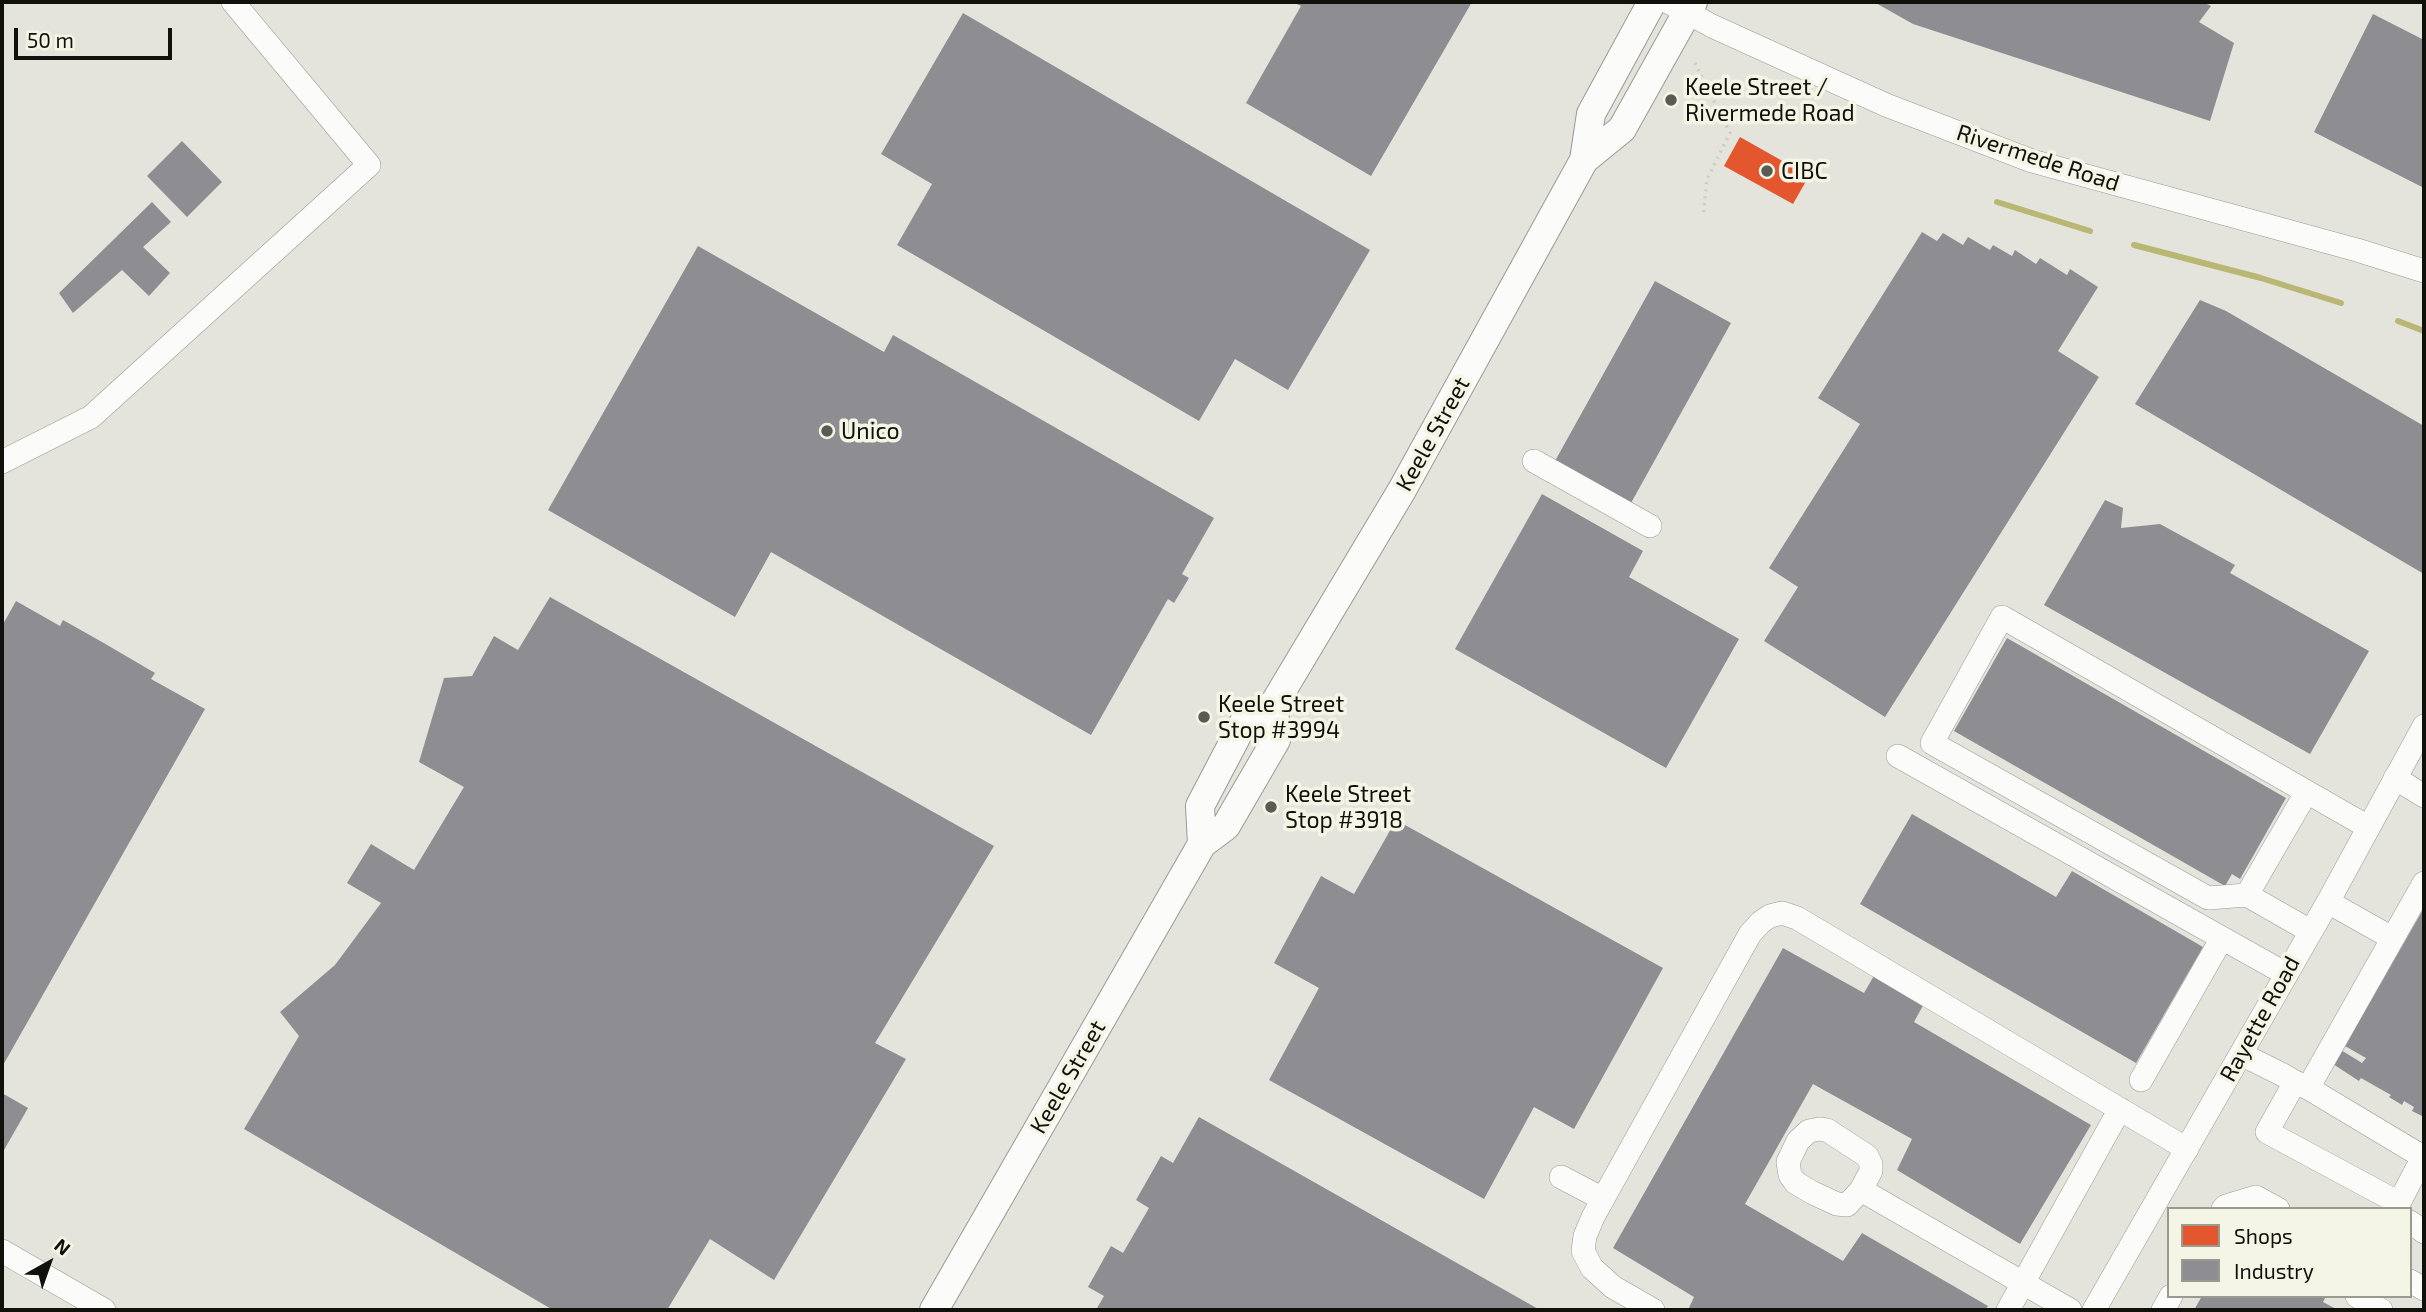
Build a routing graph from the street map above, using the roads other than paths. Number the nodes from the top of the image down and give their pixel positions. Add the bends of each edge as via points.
1 (233, 2) edge
2 (1652, 2) edge
3 (1683, 5) edge
4 (1584, 160) junction
5 (2424, 271) edge
6 (1534, 461) dead end
7 (2, 462) edge
8 (1650, 526) dead end
9 (2424, 726) edge
10 (1898, 756) dead end
11 (2395, 778) junction
12 (2306, 793) junction
13 (2424, 796) edge
14 (2368, 827) junction
15 (2424, 883) edge
16 (2247, 895) junction
17 (2328, 902) junction
18 (2309, 931) junction
19 (2222, 938) junction
20 (2392, 938) junction
21 (2286, 974) junction
22 (2241, 1054) junction
23 (2141, 1080) dead end
24 (2301, 1085) junction
25 (2120, 1109) junction
26 (2186, 1149) junction
27 (1561, 1177) dead end
28 (1861, 1190) dead end
29 (1603, 1199) junction
30 (2166, 1203) edge
31 (2225, 1207) edge
32 (2274, 1207) edge
33 (2397, 1207) edge
34 (2405, 1207) edge
35 (2, 1251) edge
36 (2023, 1283) junction
37 (2360, 1298) edge
38 (104, 1310) edge
39 (934, 1310) edge
40 (1653, 1310) edge
41 (2008, 1310) edge
42 (2070, 1310) edge
43 (2094, 1310) edge
44 (2381, 1310) edge

1 - 7 street via 369,165 91,417
2 - 4 main road, Keele Street via 1591,114
3 - 4 main road, Keele Street via 1622,129
3 - 5 street, Rivermede Road via 1886,105 2032,161
4 - 39 main road, Keele Street via 1402,490 1274,704 1276,740 1226,826 1202,844
6 - 8 street
9 - 11 street, Rayette Road
10 - 19 street
11 - 13 street
11 - 14 street, Rayette Road
12 - 14 street
12 - 16 street
12 - 16 street via 2002,617 1932,743 2208,898
14 - 17 street, Rayette Road
15 - 20 street
16 - 18 street
17 - 18 street, Rayette Road
17 - 20 street
18 - 21 street, Rayette Road
19 - 21 street
19 - 23 street
20 - 24 street
21 - 22 street, Rayette Road
22 - 24 street
22 - 26 street, Rayette Road
24 - 33 street via 2267,1132
24 - 34 street via 2423,1157
25 - 26 street
25 - 29 street via 1782,913 1760,922 1750,934
25 - 36 street
26 - 30 street, Rayette Road
27 - 29 street
28 - 36 street
29 - 40 street via 1585,1236 1583,1251 1592,1268 1613,1287
30 - 43 street, Rayette Road
31 - 32 street via 2256,1197
35 - 38 street
36 - 41 street
36 - 42 street
37 - 44 street

